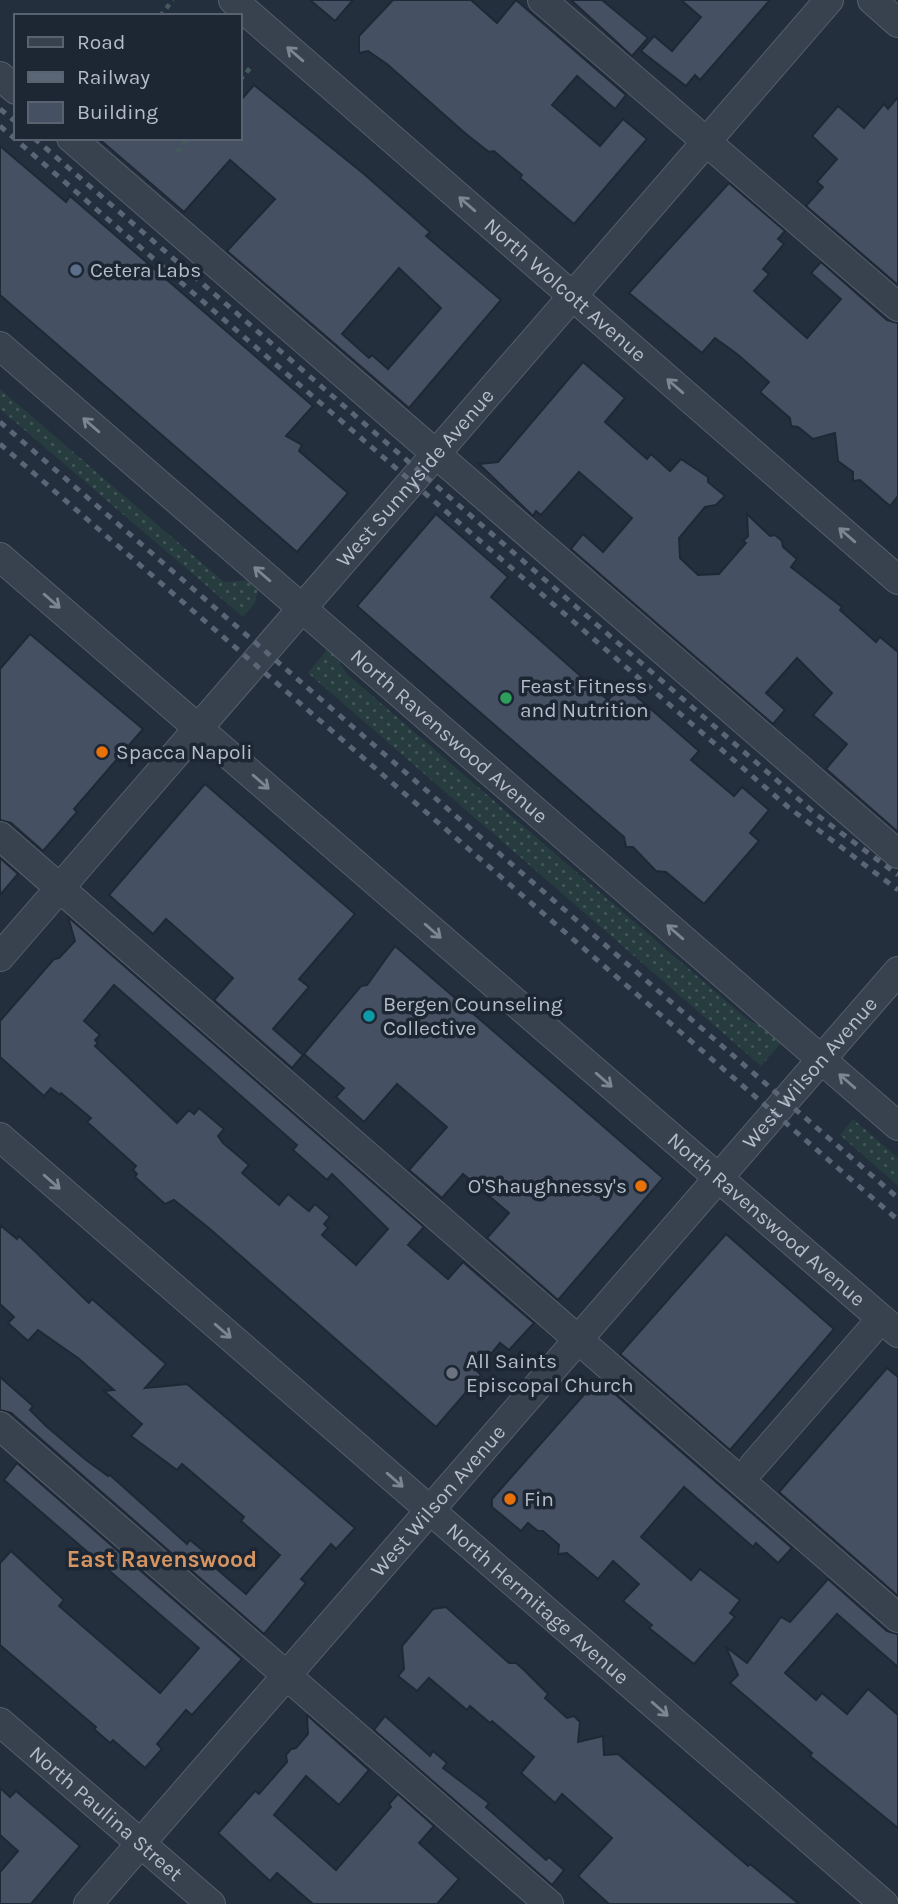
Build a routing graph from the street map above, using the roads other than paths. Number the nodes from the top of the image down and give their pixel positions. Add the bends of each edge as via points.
1 (233, 0) edge
2 (542, 0) edge
3 (829, 0) edge
4 (873, 0) edge
5 (898, 23) edge
6 (0, 76) edge
7 (14, 88) edge
8 (73, 140) edge
9 (707, 142) junction
10 (573, 297) junction
11 (898, 307) edge
12 (0, 346) edge
13 (435, 455) junction
14 (0, 557) edge
15 (898, 580) edge
16 (303, 609) junction
17 (199, 727) junction
18 (0, 836) edge
19 (898, 854) edge
20 (60, 888) junction
21 (0, 957) edge
22 (898, 971) edge
23 (821, 1059) junction
24 (898, 1126) edge
25 (0, 1137) edge
26 (717, 1179) junction
27 (890, 1326) edge
28 (579, 1339) junction
29 (0, 1426) edge
30 (753, 1466) dead end
31 (430, 1510) junction
32 (898, 1618) edge
33 (286, 1675) junction
34 (0, 1722) edge
35 (140, 1844) junction
36 (88, 1904) edge
37 (211, 1904) edge
38 (549, 1904) edge
39 (884, 1904) edge

10 -> 1 street, North Wolcott Avenue
2 - 9 street
3 - 9 street, West Sunnyside Avenue
4 - 5 street
6 - 7 street
8 - 13 street
9 - 10 street, West Sunnyside Avenue
9 - 11 street
10 - 13 street, West Sunnyside Avenue
15 -> 10 street, North Wolcott Avenue
16 -> 12 street, North Ravenswood Avenue
13 - 16 street, West Sunnyside Avenue
13 - 19 street
14 -> 17 street, North Ravenswood Avenue
16 - 17 street, West Sunnyside Avenue
23 -> 16 street, North Ravenswood Avenue
17 - 20 street, West Sunnyside Avenue
17 -> 26 street, North Ravenswood Avenue
18 - 20 street
20 - 21 street, West Sunnyside Avenue
20 - 28 street
22 - 23 street, West Wilson Avenue
24 -> 23 street, North Ravenswood Avenue
23 - 26 street, West Wilson Avenue
25 -> 31 street, North Hermitage Avenue
26 - 27 street, North Ravenswood Avenue
26 - 28 street, West Wilson Avenue
27 - 30 street
28 - 31 street, West Wilson Avenue
28 - 32 street
29 - 33 street
31 - 33 street, West Wilson Avenue
31 -> 39 street, North Hermitage Avenue
33 - 35 street, West Wilson Avenue
33 - 38 street
34 - 35 street, North Paulina Street
35 - 36 street, West Wilson Avenue
35 - 37 street, North Paulina Street

